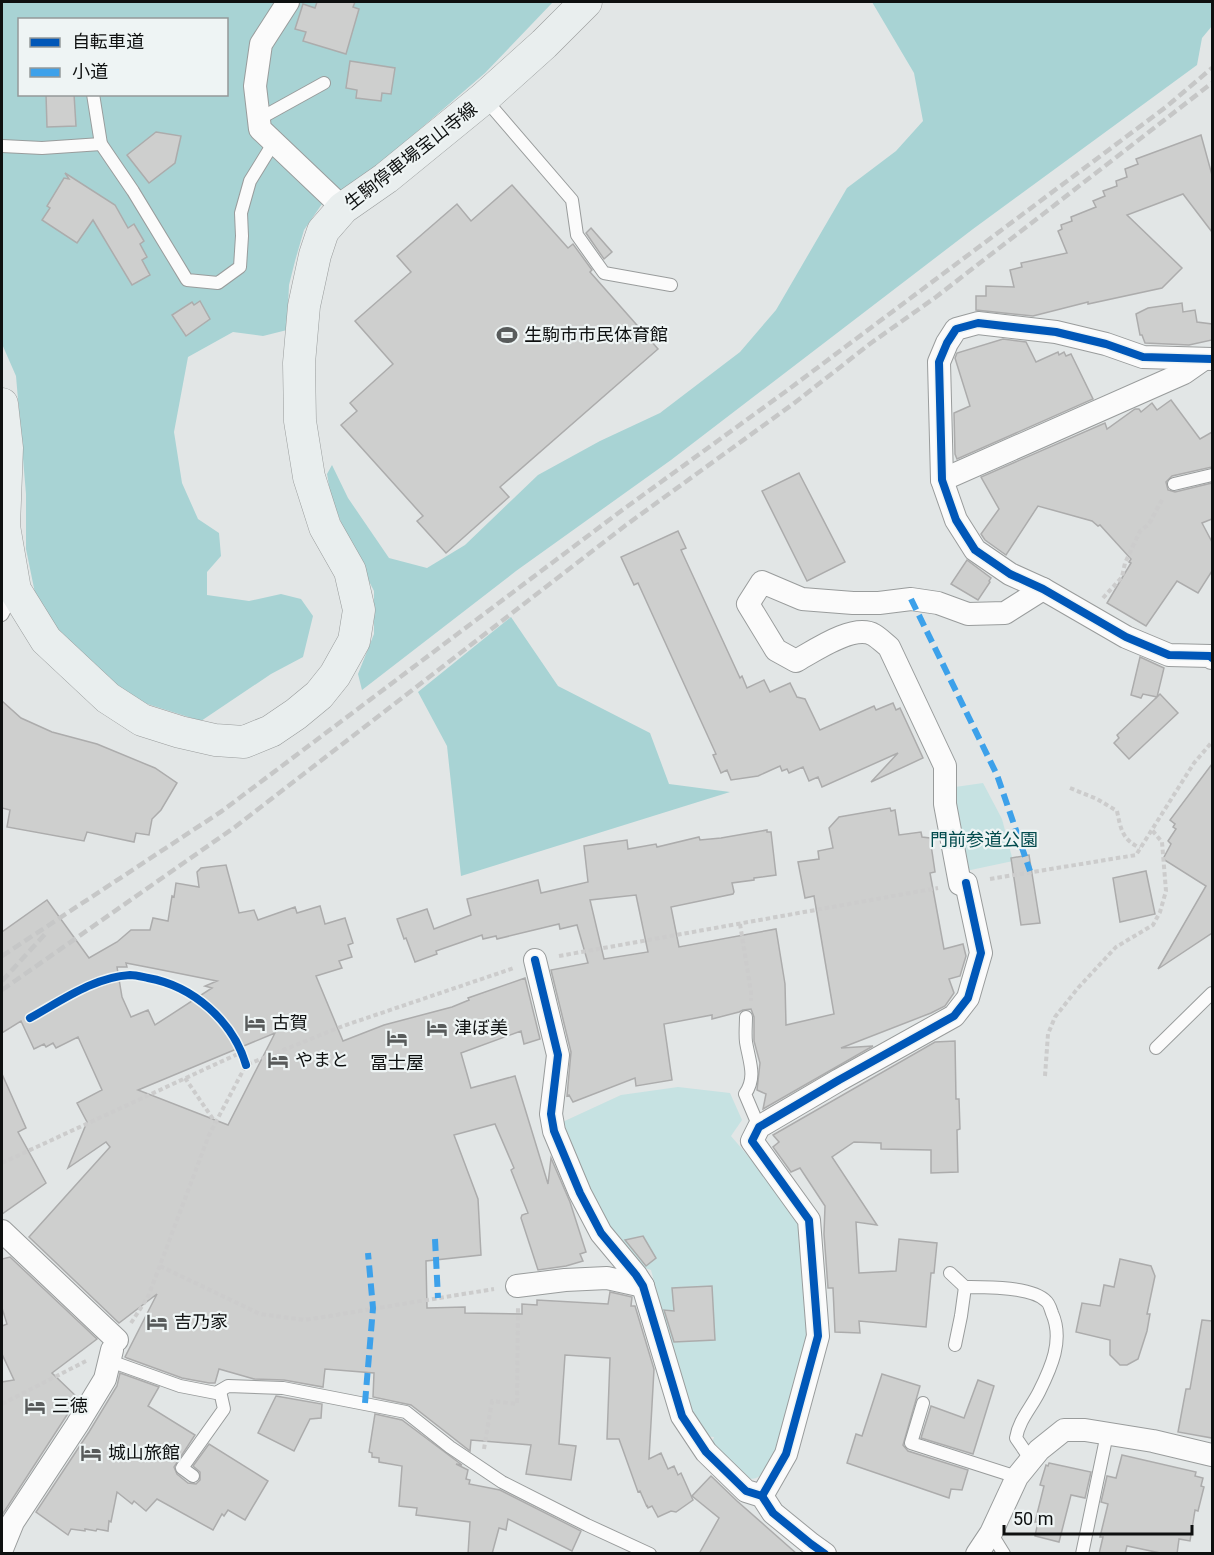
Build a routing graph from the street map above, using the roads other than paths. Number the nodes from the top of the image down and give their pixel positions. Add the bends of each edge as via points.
1 (288, 2) edge
2 (586, 2) edge
3 (324, 83) dead end
4 (93, 96) edge
5 (484, 98) junction
6 (259, 119) junction
7 (274, 142) junction
8 (101, 144) junction
9 (2, 146) edge
10 (343, 208) junction
11 (671, 285) dead end
12 (1208, 359) edge
13 (2, 404) edge
14 (1212, 475) edge
15 (942, 480) junction
16 (1174, 484) road end
17 (1043, 589) junction
18 (8, 603) edge
19 (1212, 658) edge
20 (535, 960) road end
21 (1212, 993) edge
22 (746, 1017) road end
23 (1156, 1048) dead end
24 (759, 1127) junction
25 (2, 1231) edge
26 (950, 1273) dead end
27 (517, 1286) road end
28 (643, 1286) junction
29 (965, 1287) junction
30 (955, 1345) dead end
31 (113, 1350) junction
32 (220, 1391) junction
33 (923, 1403) dead end
34 (1107, 1434) junction
35 (1212, 1455) edge
36 (1024, 1468) junction
37 (193, 1476) dead end
38 (762, 1496) junction
39 (991, 1533) junction
40 (2, 1549) edge
41 (650, 1554) edge
42 (825, 1554) edge
43 (977, 1554) edge
44 (1004, 1554) edge
45 (1082, 1554) edge

1 - 6 street via 261,44 255,86
2 - 5 main road, 生駒停車場宝山寺線
3 - 6 lane
4 - 8 lane
5 - 10 main road, 生駒停車場宝山寺線
5 - 11 lane via 572,200 577,234 604,273
6 - 7 street via 260,129
7 - 8 lane via 250,181 241,213 240,267 218,283 187,280
7 - 10 street
8 - 9 lane
10 - 18 main road, 生駒停車場宝山寺線 via 323,231 315,255 304,306 299,363 300,421 309,477 325,527 350,571 359,610 354,641 319,695 271,731 243,742 215,740 142,720 108,698
12 - 15 street via 1184,374
12 - 15 street via 1143,357 1056,332 978,323 956,329 939,362
13 - 18 main road, 生駒停車場宝山寺線 via 7,448 4,526
14 - 16 lane
15 - 17 street via 956,520 975,550 1010,574
17 - 19 street via 1126,637 1168,656
17 - 24 street via 1005,613 968,614 938,603 911,599 871,603 802,599 762,582 748,604 776,650 795,661 849,633 873,634 889,647 945,766 945,804 981,953 968,998 954,1016
20 - 28 street via 558,1055 551,1114 554,1131 601,1233
21 - 23 lane
22 - 24 lane via 752,1068 751,1086 745,1094
24 - 38 street via 752,1141 809,1220 818,1336 786,1454
25 - 31 street
26 - 29 lane
27 - 28 street via 607,1278
28 - 38 street via 682,1416 706,1452 746,1491
29 - 30 lane
29 - 36 lane via 1032,1293 1047,1301 1058,1325 1049,1369 1018,1427 1016,1438
31 - 32 lane via 180,1386
31 - 40 street via 105,1379 13,1522
32 - 37 lane via 224,1409 182,1468
32 - 41 lane via 228,1386 283,1388 406,1412 502,1482
33 - 36 lane via 911,1443
34 - 35 street
34 - 36 street via 1064,1430
34 - 45 lane
36 - 39 street
38 - 42 street via 773,1513
39 - 43 street
39 - 44 lane

